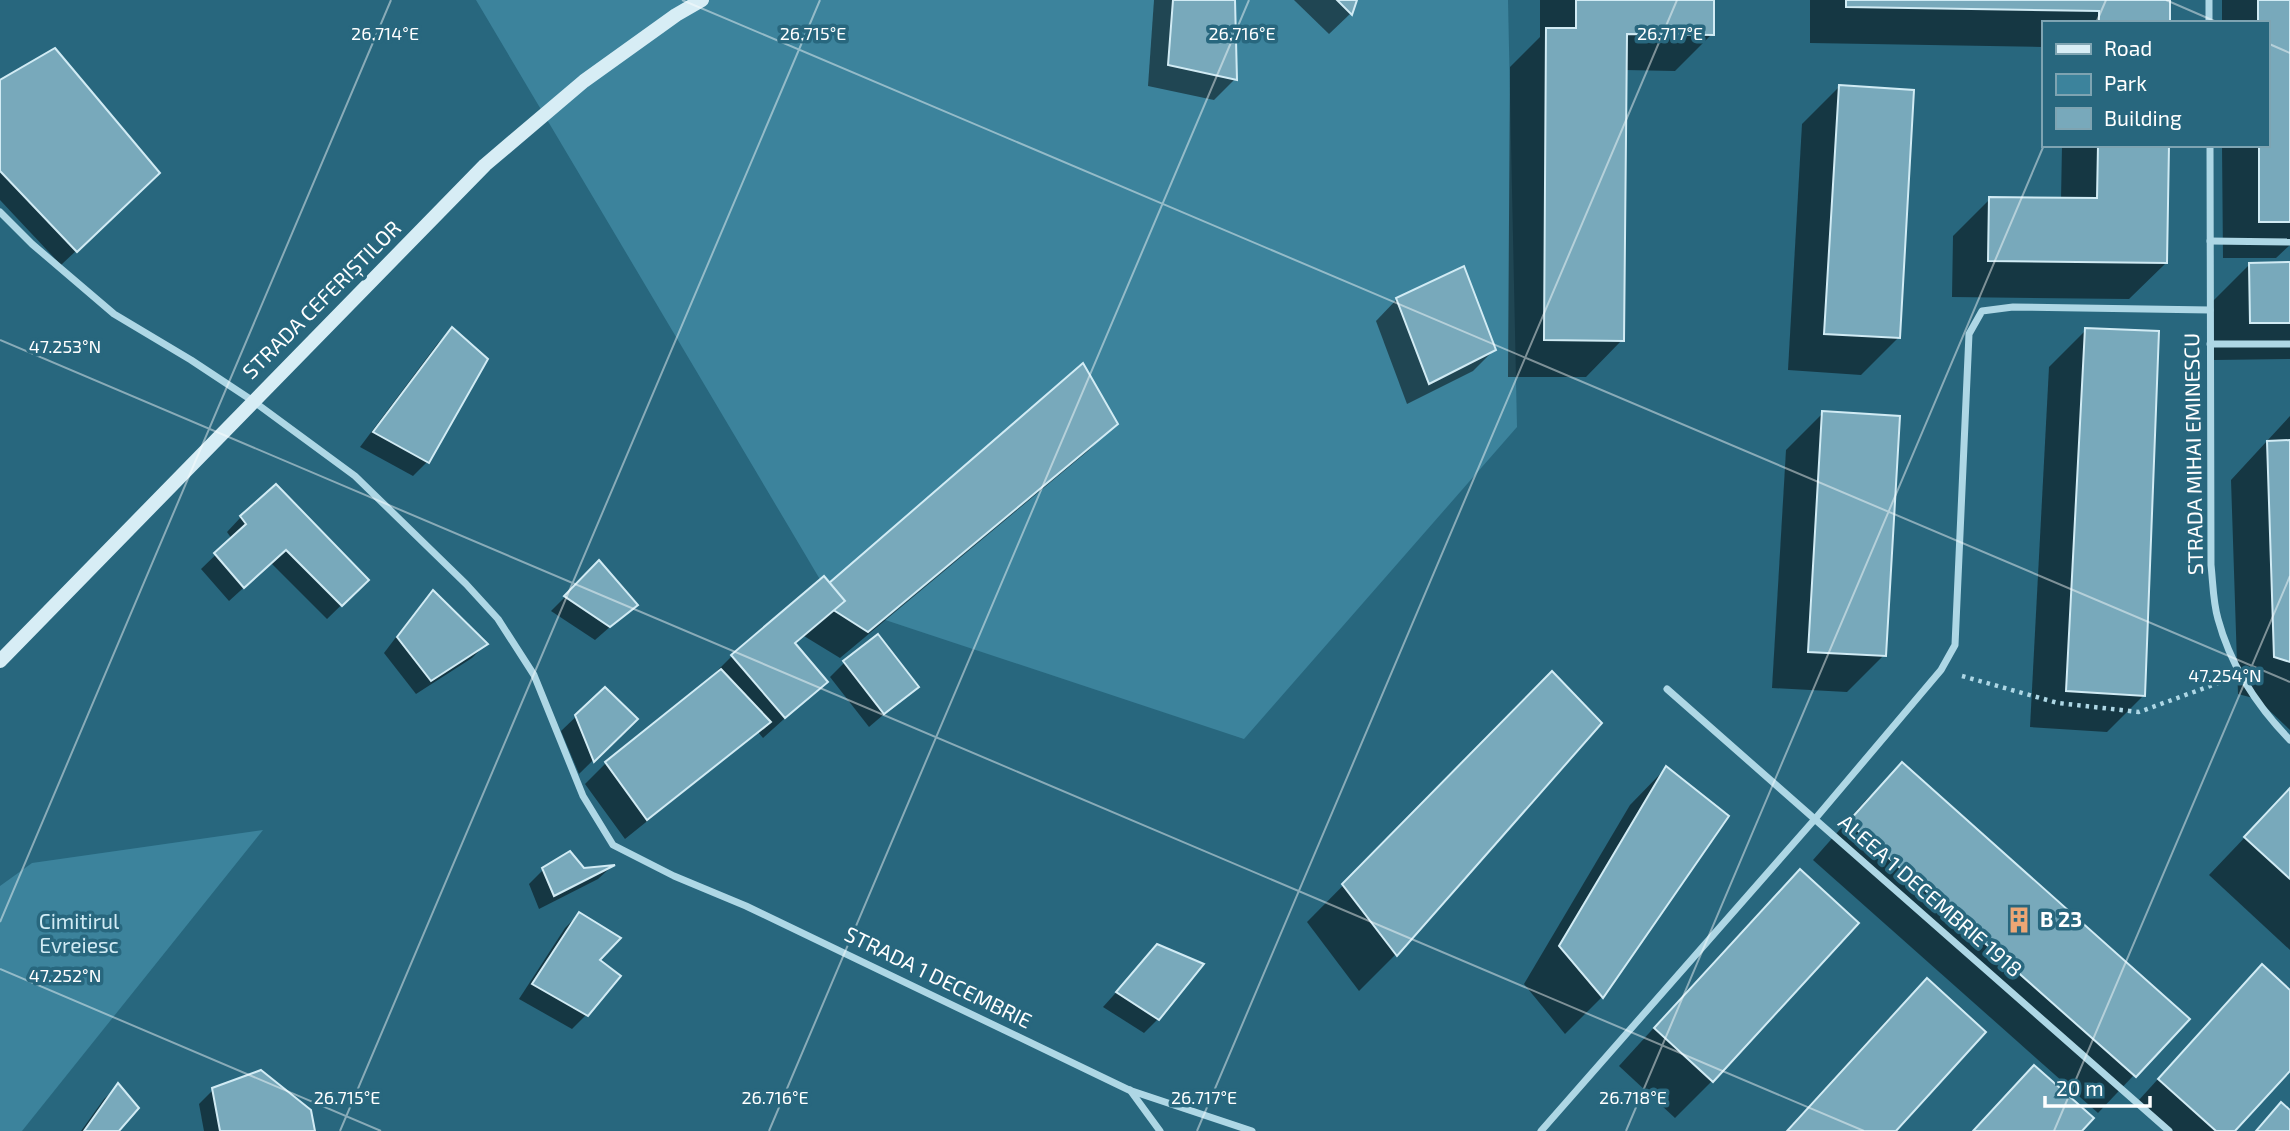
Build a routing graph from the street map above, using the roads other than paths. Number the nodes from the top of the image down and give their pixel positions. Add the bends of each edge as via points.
1 (702, 0) edge
2 (2209, 0) edge
3 (2209, 21) edge
4 (2210, 147) edge
5 (0, 212) edge
6 (2210, 241) junction
7 (2290, 242) edge
8 (2210, 310) junction
9 (2210, 344) junction
10 (2290, 344) edge
11 (253, 401) junction
12 (0, 661) edge
13 (1667, 689) dead end
14 (2290, 740) edge
15 (1815, 819) junction
16 (1129, 1090) junction
17 (1160, 1131) edge
18 (1252, 1131) edge
19 (1541, 1131) edge
20 (2169, 1131) edge

1 - 11 street, STRADA CEFERIȘTILOR via 584,81 485,165
2 - 3 street
4 - 6 street, STRADA MIHAI EMINESCU
5 - 11 street via 114,314
6 - 7 street
6 - 8 street, STRADA MIHAI EMINESCU
8 - 9 street, STRADA MIHAI EMINESCU
8 - 15 street via 2013,307 1982,311 1969,334 1955,645 1941,670
9 - 10 street
9 - 14 street, STRADA MIHAI EMINESCU via 2211,565 2218,618 2241,675 2262,710
11 - 12 street, STRADA CEFERIȘTILOR
11 - 16 street, STRADA 1 DECEMBRIE via 355,476 498,619 534,675 583,796 613,845
13 - 15 street, ALEEA 1 DECEMBRIE 1918
15 - 19 street
15 - 20 street, ALEEA 1 DECEMBRIE 1918
16 - 17 street
16 - 18 street, STRADA 1 DECEMBRIE

